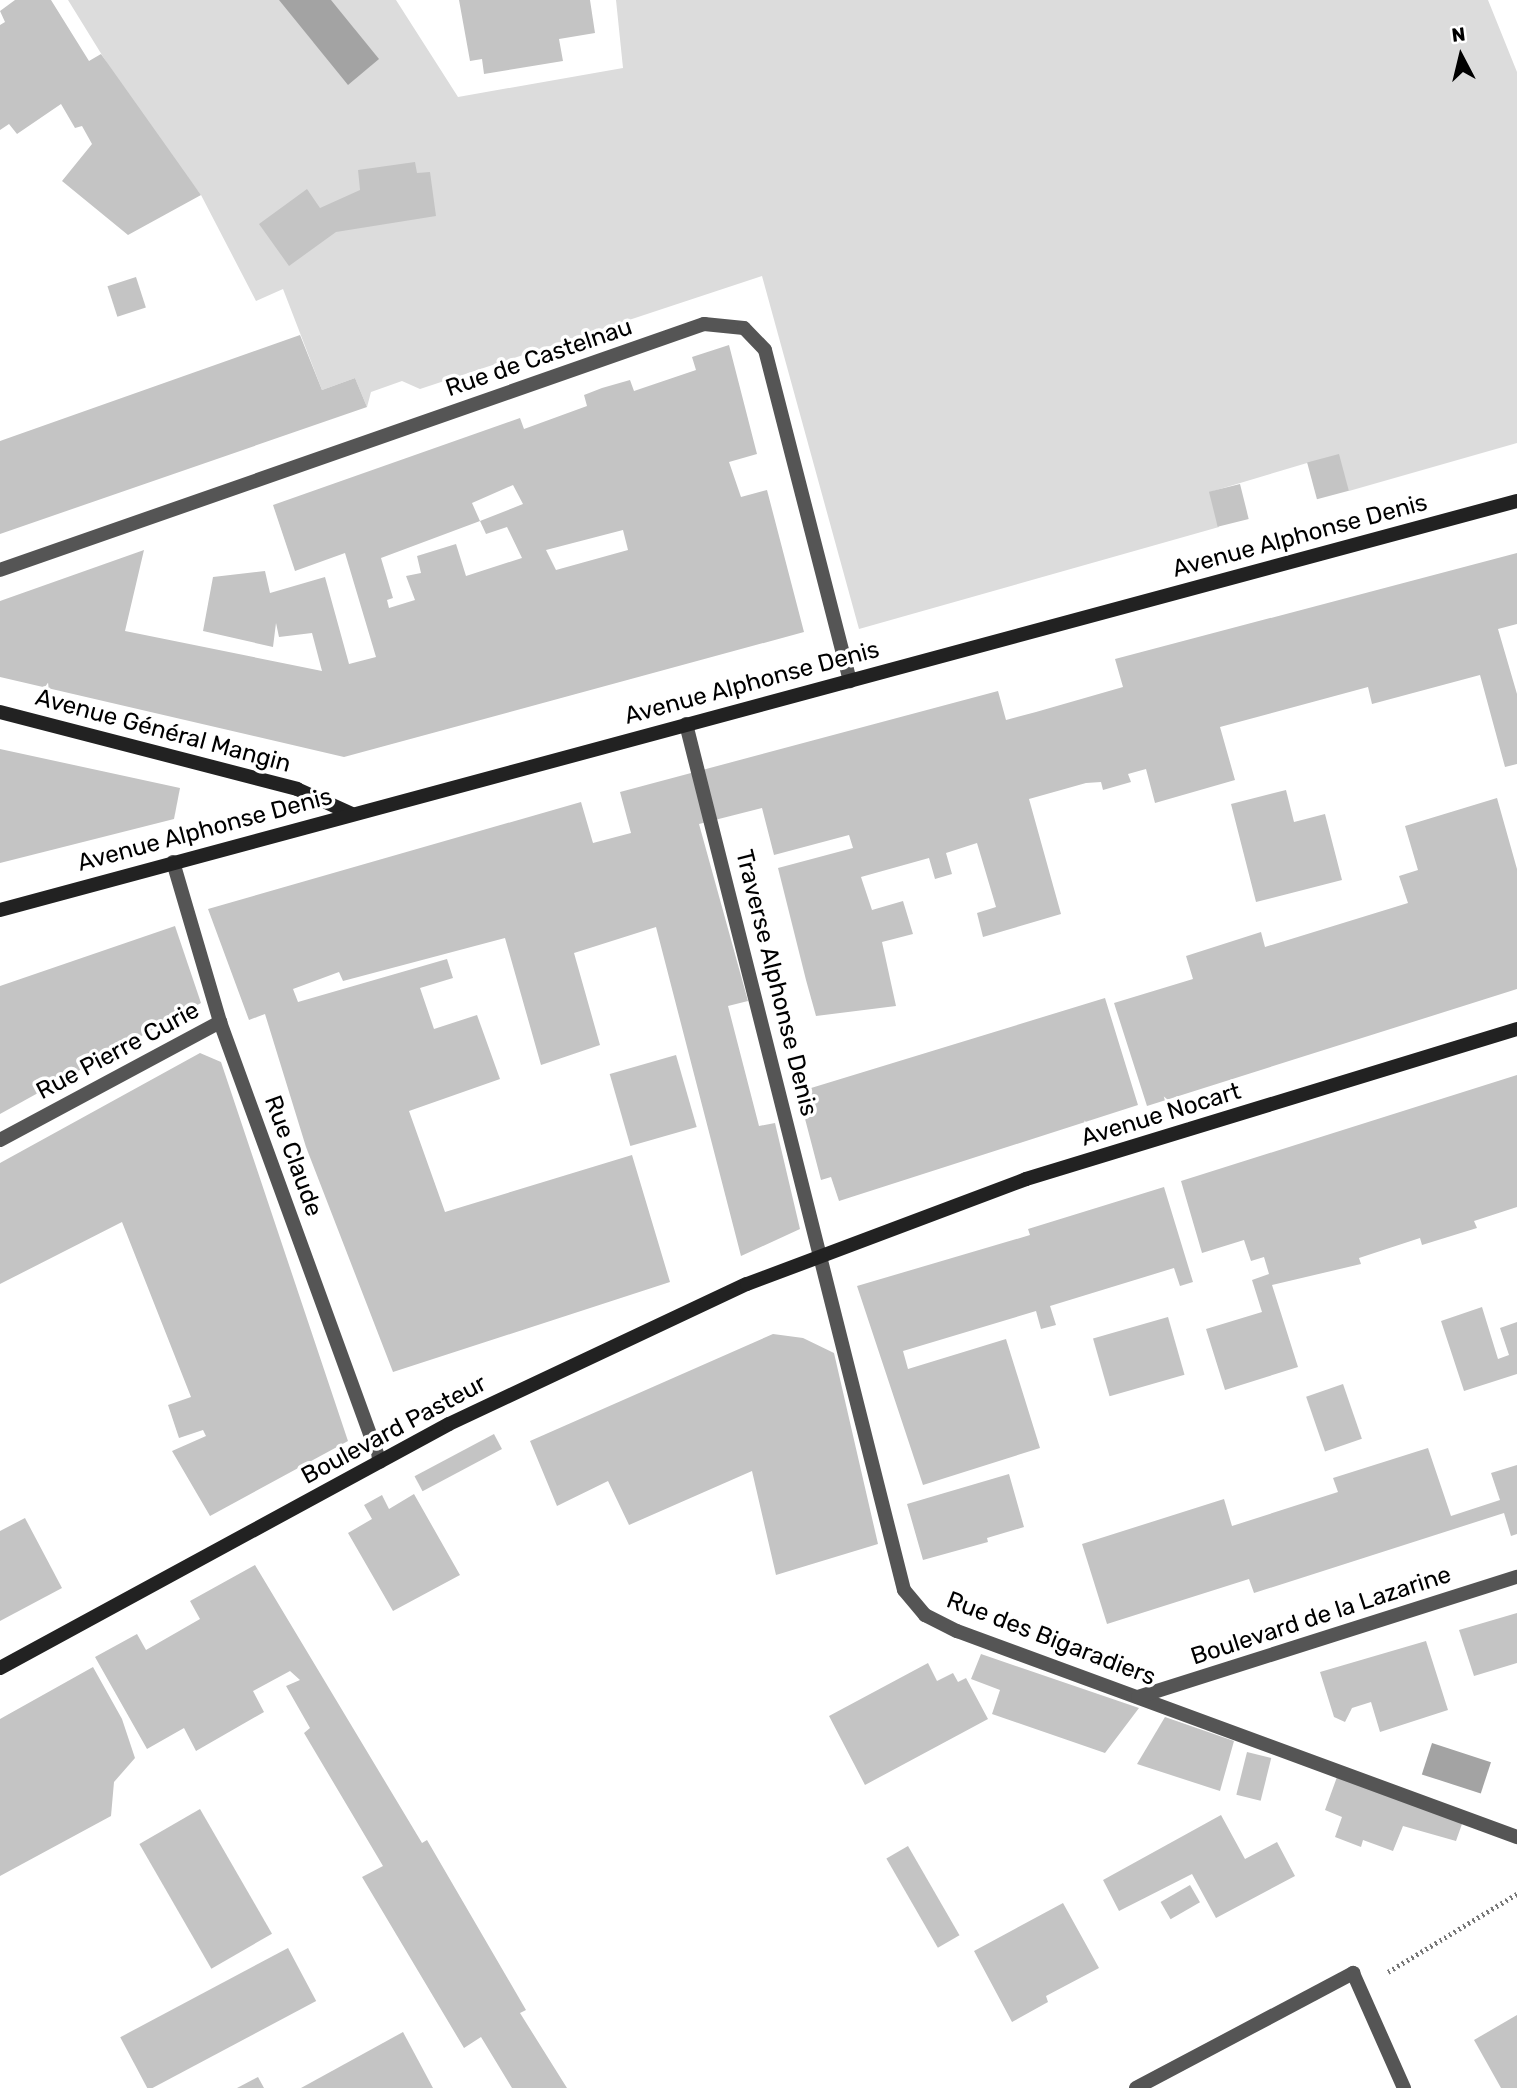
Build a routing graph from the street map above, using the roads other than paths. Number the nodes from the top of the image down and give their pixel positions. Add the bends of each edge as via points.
1 (1517, 501) edge
2 (0, 570) edge
3 (850, 681) junction
4 (0, 712) edge
5 (687, 724) junction
6 (352, 814) junction
7 (173, 862) junction
8 (0, 910) edge
9 (220, 1022) junction
10 (1517, 1029) edge
11 (0, 1140) edge
12 (821, 1253) junction
13 (380, 1462) junction
14 (1517, 1577) edge
15 (0, 1668) edge
16 (1138, 1697) junction
17 (1517, 1837) edge
18 (1136, 2088) edge
19 (1404, 2088) edge

1 - 3 street, Avenue Alphonse Denis
2 - 3 street, Rue de Castelnau via 704,324 744,328 765,350
3 - 5 street, Avenue Alphonse Denis
4 - 6 street, Avenue Général Mangin via 297,789
5 - 6 street, Avenue Alphonse Denis
5 - 12 street, Traverse Alphonse Denis
6 - 7 street, Avenue Alphonse Denis
7 - 8 street, Avenue Alphonse Denis
7 - 9 street, Rue Claude
9 - 11 street, Rue Pierre Curie
9 - 13 street, Rue Claude
10 - 12 street, Avenue Nocart via 1026,1180
12 - 13 street, Boulevard Pasteur via 617,1343
12 - 16 street, Rue des Bigaradiers via 904,1590 925,1615 957,1631
13 - 15 street, Boulevard Pasteur
14 - 16 street, Boulevard de la Lazarine
16 - 17 street, Rue des Bigaradiers
18 - 19 street via 1353,1973

